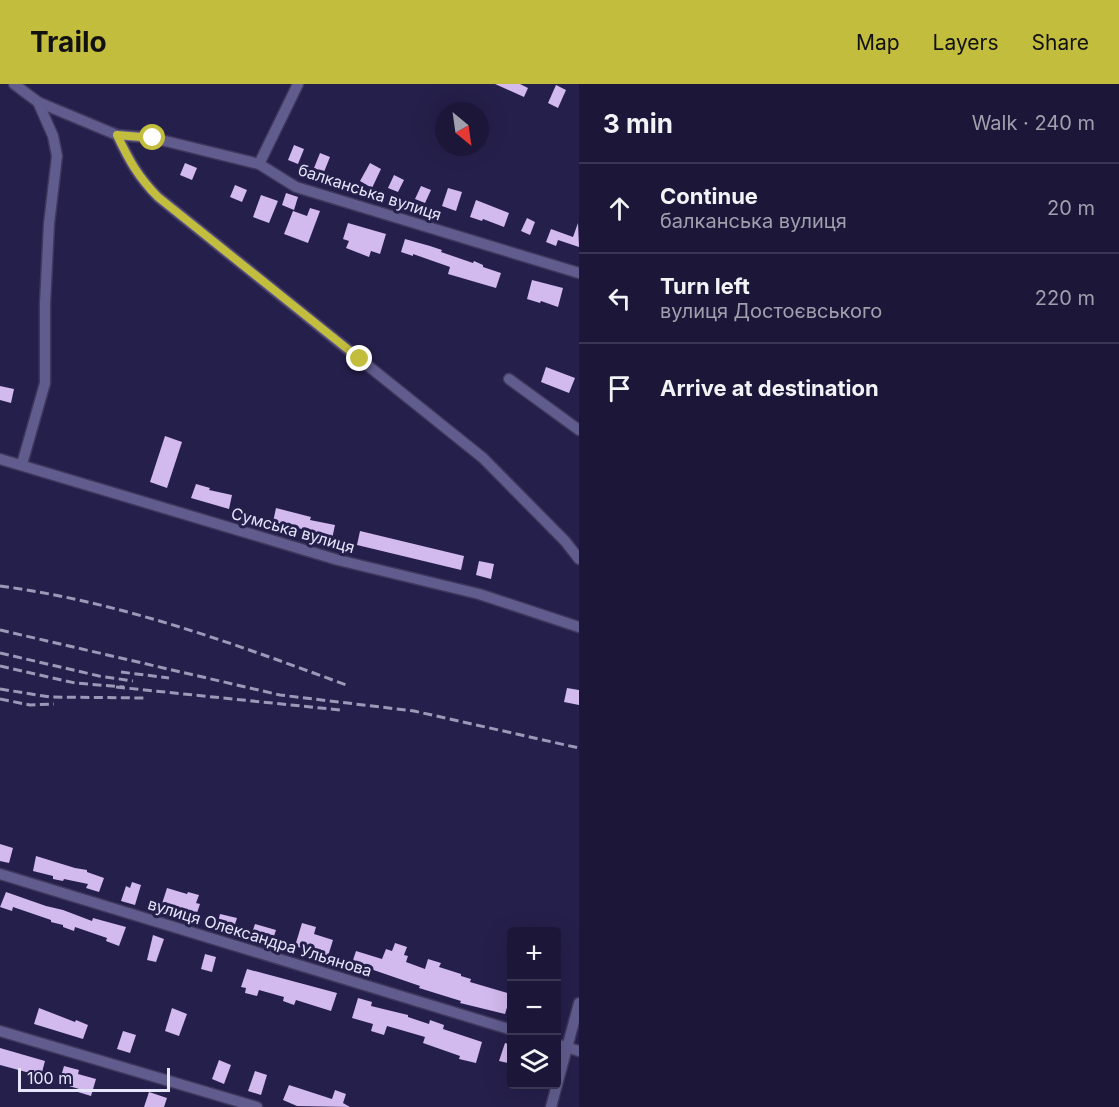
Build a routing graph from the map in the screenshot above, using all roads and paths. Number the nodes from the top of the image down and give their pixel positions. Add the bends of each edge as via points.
1 (14, 84) edge
2 (298, 84) edge
3 (38, 102) junction
4 (117, 135) junction
5 (259, 164) junction
6 (579, 273) edge
7 (509, 379) dead end
8 (579, 430) edge
9 (0, 459) edge
10 (22, 464) junction
11 (579, 559) edge
12 (579, 627) edge
13 (0, 874) edge
14 (579, 1003) edge
15 (507, 1028) edge
16 (0, 1031) edge
17 (574, 1049) edge
18 (257, 1107) edge
19 (551, 1107) edge

1 - 3 street, балканська вулиця
2 - 5 street
3 - 4 street, балканська вулиця
3 - 10 street via 57,156 47,258 45,383
4 - 5 street, балканська вулиця via 153,138
4 - 11 street via 132,167 158,197 483,458
5 - 6 street, балканська вулиця via 296,187
7 - 8 street
9 - 10 street, Сумська вулиця
10 - 12 street, Сумська вулиця via 338,560 479,594
13 - 15 street, вулиця Олександра Ульянова
14 - 17 street
16 - 18 street
17 - 19 street

